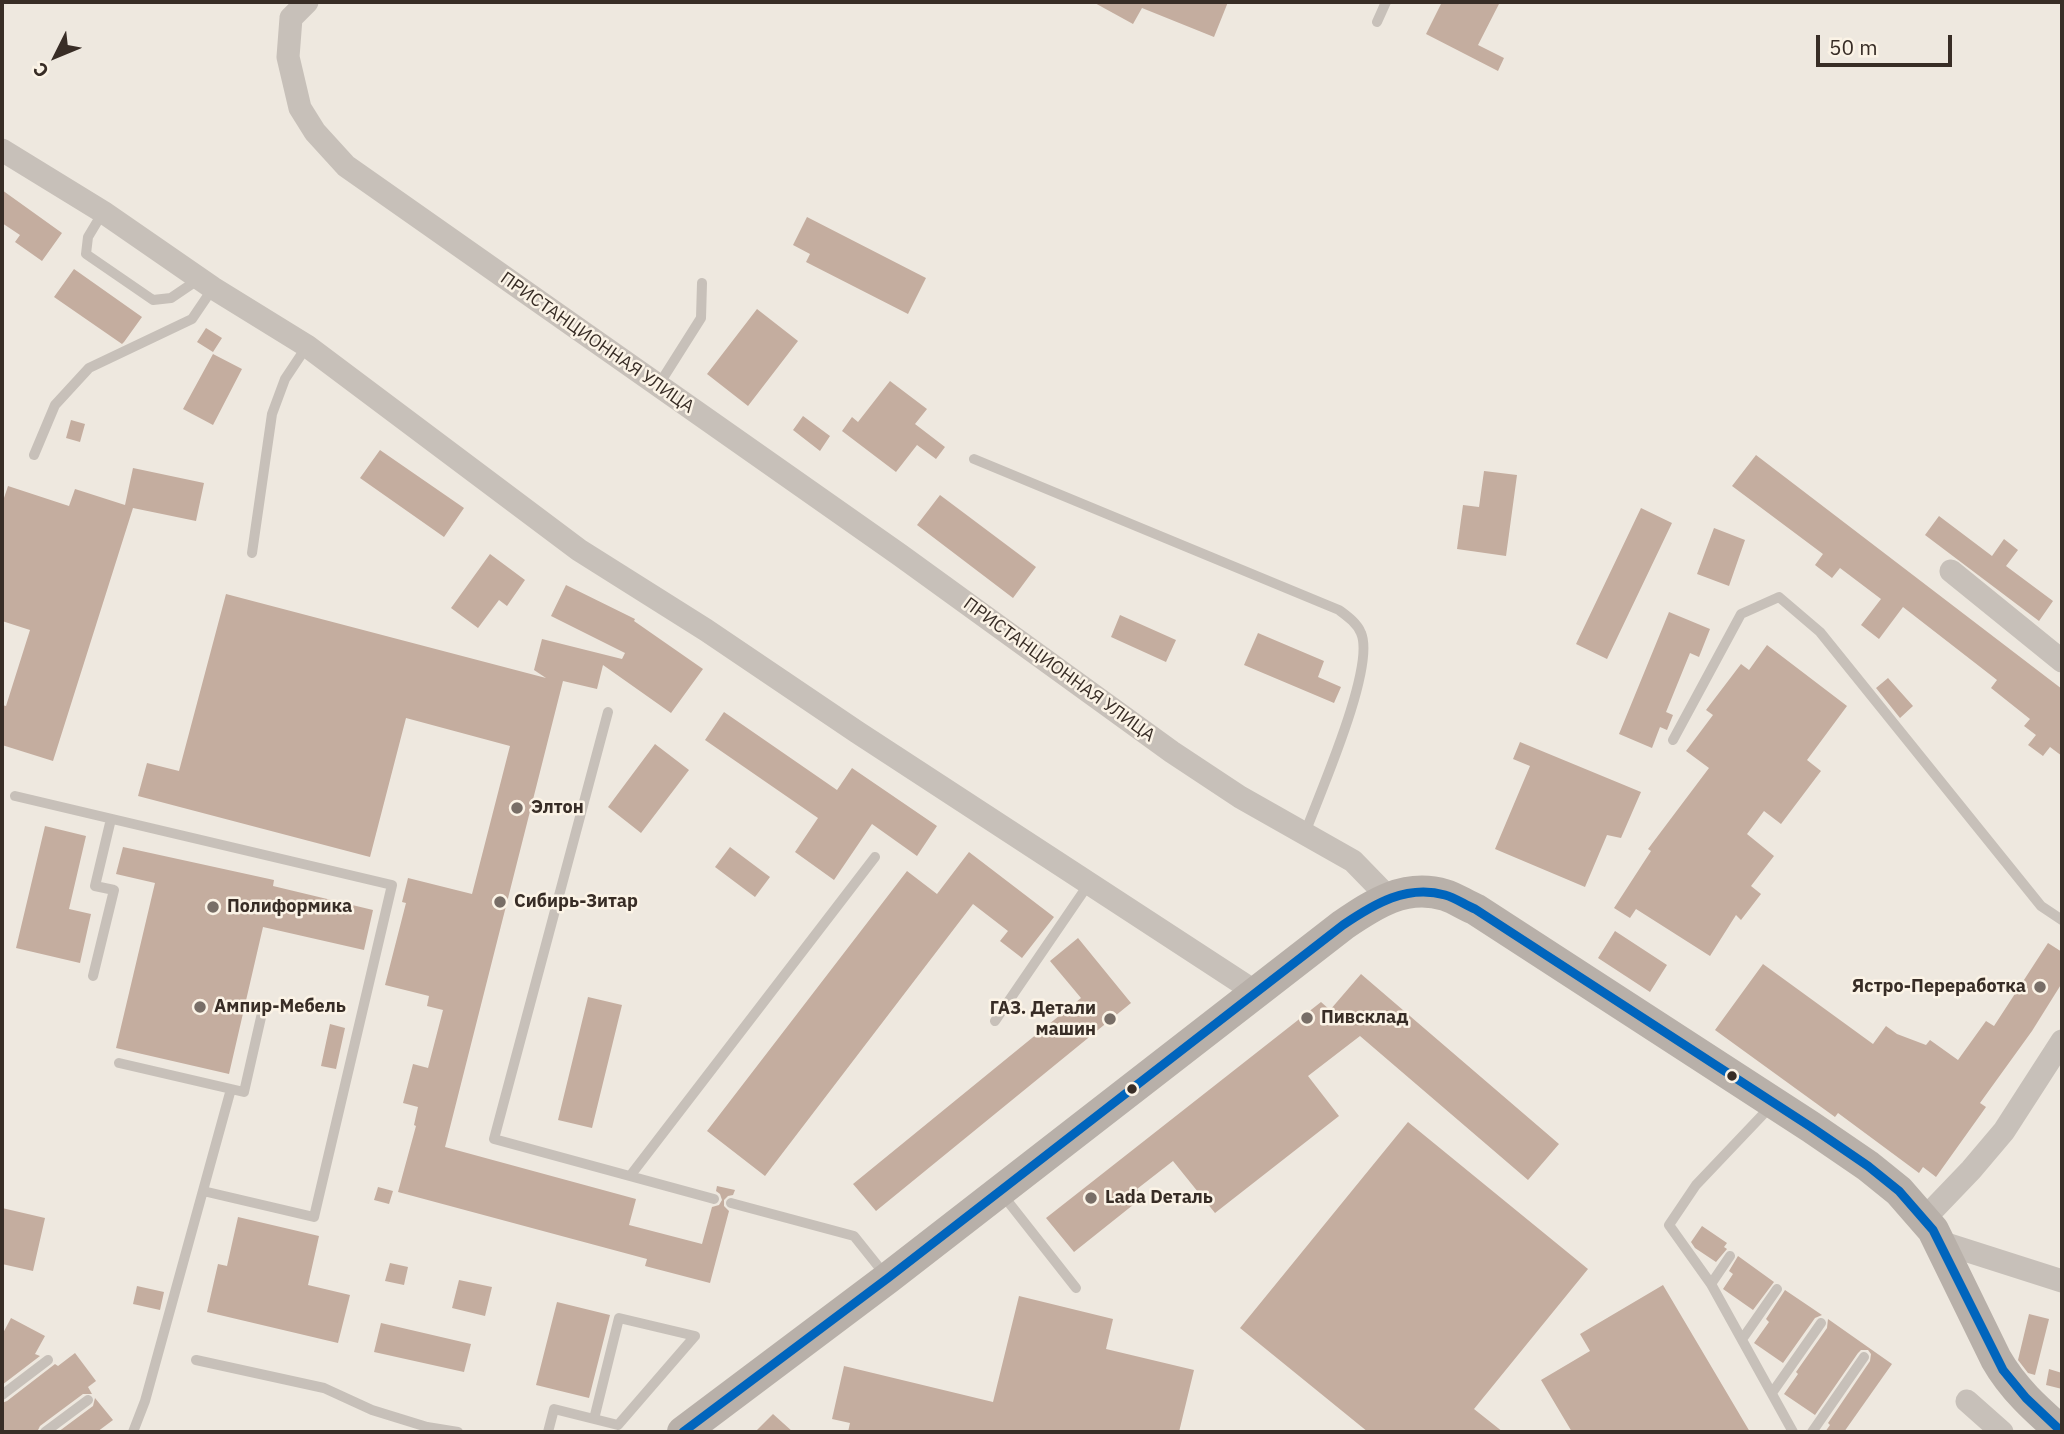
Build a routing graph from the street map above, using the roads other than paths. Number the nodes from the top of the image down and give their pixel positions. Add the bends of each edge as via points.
1 (1386, 2) edge
2 (294, 7) edge
3 (1377, 22) dead end
4 (2, 150) edge
5 (103, 212) junction
6 (702, 282) dead end
7 (206, 283) junction
8 (307, 346) junction
9 (658, 386) junction
10 (34, 455) dead end
11 (974, 459) dead end
12 (252, 553) dead end
13 (1951, 571) dead end
14 (2062, 661) edge
15 (608, 712) dead end
16 (1673, 740) dead end
17 (15, 796) dead end
18 (111, 819) junction
19 (1305, 833) junction
20 (875, 857) dead end
21 (1090, 882) junction
22 (1388, 897) junction
23 (2062, 920) edge
24 (93, 976) dead end
25 (1257, 993) junction
26 (262, 1013) dead end
27 (995, 1021) dead end
28 (2062, 1041) edge
29 (119, 1063) dead end
30 (231, 1089) junction
31 (1773, 1102) junction
32 (630, 1176) junction
33 (203, 1191) junction
34 (999, 1191) junction
35 (714, 1199) dead end
36 (731, 1203) dead end
37 (1932, 1231) junction
38 (1730, 1255) dead end
39 (888, 1278) junction
40 (2062, 1281) edge
41 (1711, 1284) junction
42 (1076, 1288) dead end
43 (1777, 1289) dead end
44 (1821, 1323) dead end
45 (1743, 1338) junction
46 (1864, 1357) dead end
47 (48, 1360) dead end
48 (196, 1360) dead end
49 (1772, 1393) junction
50 (2, 1395) edge
51 (88, 1400) dead end
52 (1967, 1401) dead end
53 (594, 1419) junction
54 (45, 1432) edge
55 (133, 1432) edge
56 (458, 1432) edge
57 (548, 1432) edge
58 (683, 1432) edge
59 (1794, 1432) edge
60 (1812, 1432) edge
61 (2002, 1432) edge
62 (2062, 1432) edge

1 - 3 lane
2 - 9 street, ПРИСТАНЦИОННАЯ УЛИЦА via 288,57 300,108 346,166
4 - 5 street
5 - 7 street
5 - 7 lane via 88,237 86,254 153,300 171,298
6 - 9 lane via 701,318
7 - 8 street
7 - 10 lane via 192,319 89,368 55,405
8 - 12 lane via 285,379 272,414
8 - 21 street via 579,550
9 - 19 street, ПРИСТАНЦИОННАЯ УЛИЦА via 1172,752
11 - 19 lane via 1339,610 1353,622 1364,650 1356,694
13 - 14 street
15 - 32 lane via 494,1139
16 - 23 lane via 1741,614 1779,597 1820,632 2041,906
17 - 18 lane
18 - 24 lane via 95,886 114,890
18 - 33 lane via 392,885 314,1217
19 - 22 street, ПРИСТАНЦИОННАЯ УЛИЦА via 1353,861
20 - 32 lane
21 - 25 street
21 - 27 lane
22 - 25 main road via 1343,925
22 - 31 main road via 1413,892 1444,895 1475,909
25 - 34 main road
26 - 30 lane via 244,1092
28 - 37 street
29 - 30 lane
30 - 33 lane
31 - 37 main road via 1899,1191
31 - 41 lane via 1696,1185 1669,1225
32 - 35 lane
33 - 55 lane
34 - 39 main road
34 - 42 lane
36 - 39 lane via 854,1236
37 - 40 street
37 - 62 main road via 2007,1378
38 - 41 lane
39 - 58 main road
41 - 45 lane
43 - 45 lane
44 - 49 lane
45 - 49 lane
46 - 60 lane
47 - 50 lane
48 - 56 lane via 324,1388 372,1410
49 - 59 lane
51 - 54 lane
52 - 61 street
53 - 53 lane via 618,1425 695,1336 619,1318
53 - 57 lane via 554,1409

